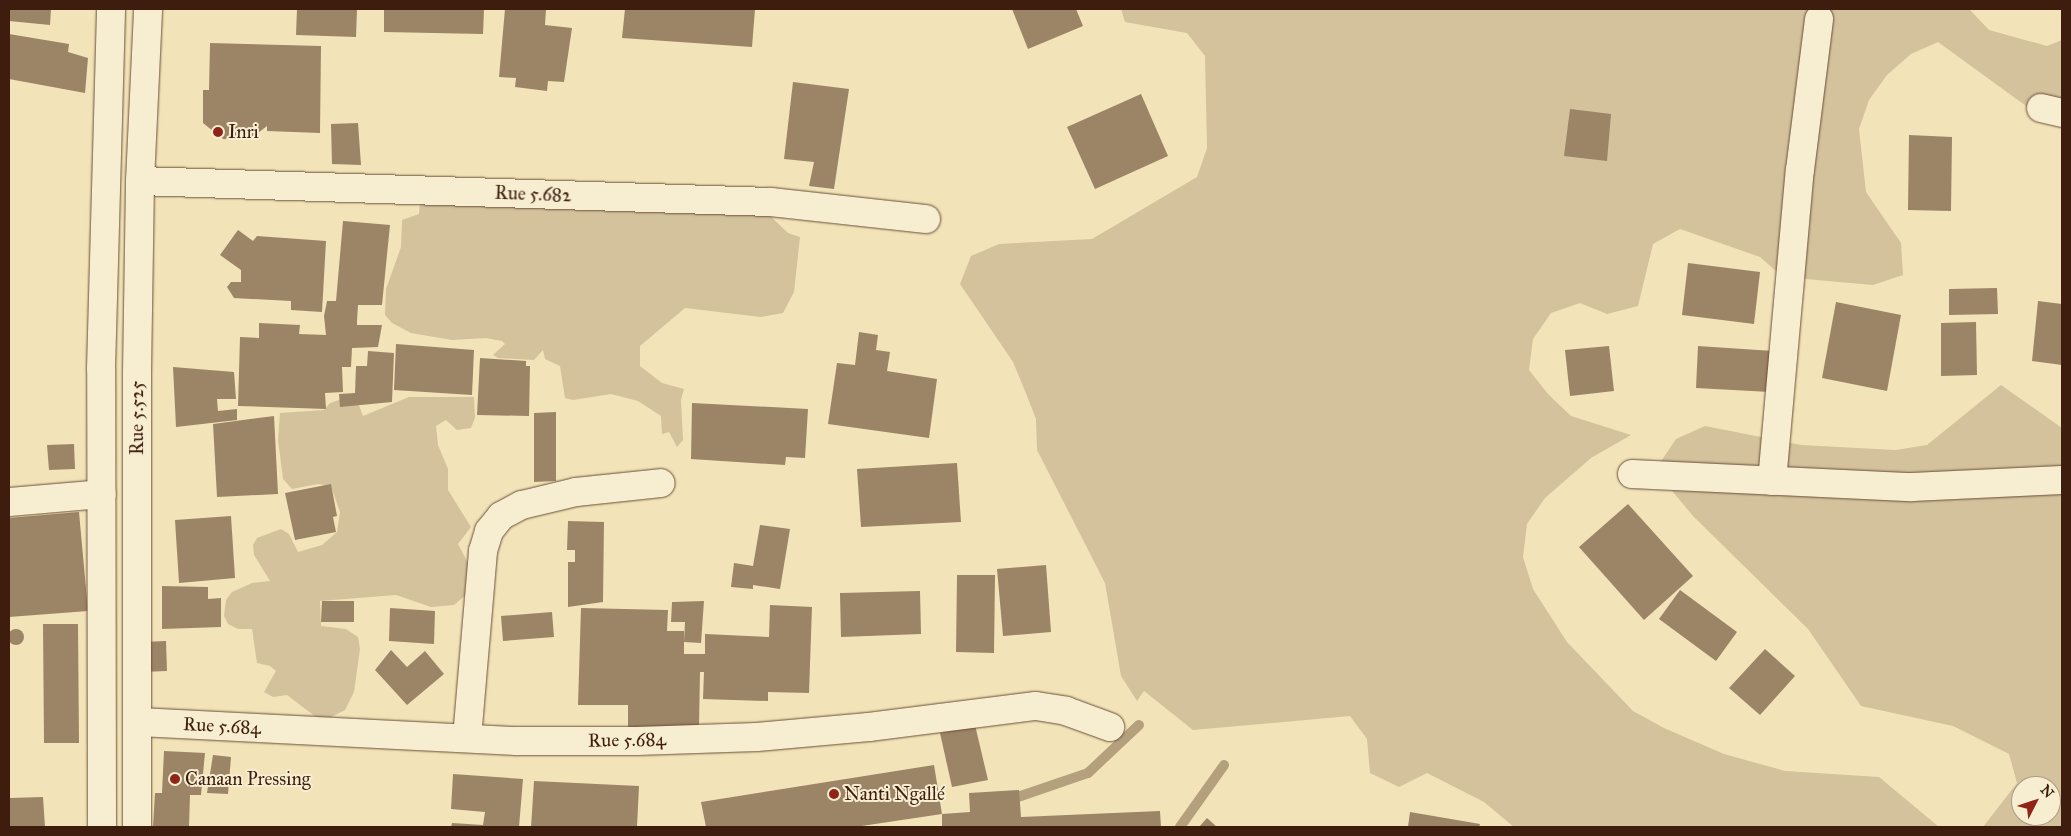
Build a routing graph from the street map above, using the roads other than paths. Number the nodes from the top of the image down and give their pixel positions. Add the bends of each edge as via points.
1 (111, 9) edge
2 (148, 9) edge
3 (1819, 19) dead end
4 (140, 181) junction
5 (926, 219) dead end
6 (1632, 474) dead end
7 (2062, 480) edge
8 (1772, 481) junction
9 (661, 483) dead end
10 (102, 494) junction
11 (9, 502) edge
12 (139, 722) junction
13 (1110, 727) dead end
14 (467, 738) junction
15 (102, 827) edge
16 (137, 827) edge

1 - 10 street, Rue 5.525 via 101,369
2 - 4 street, Rue 5.525
3 - 8 street via 1800,170
4 - 5 street, Rue 5.682 via 771,202
4 - 12 street, Rue 5.525 via 137,373
6 - 8 street
7 - 8 street via 1912,488
9 - 14 street via 576,492 522,505 501,516 489,532 483,550
10 - 11 street
10 - 15 street, Rue 5.525
12 - 14 street, Rue 5.684
12 - 16 street, Rue 5.525
13 - 14 street, Rue 5.684 via 1036,706 757,737 637,741

